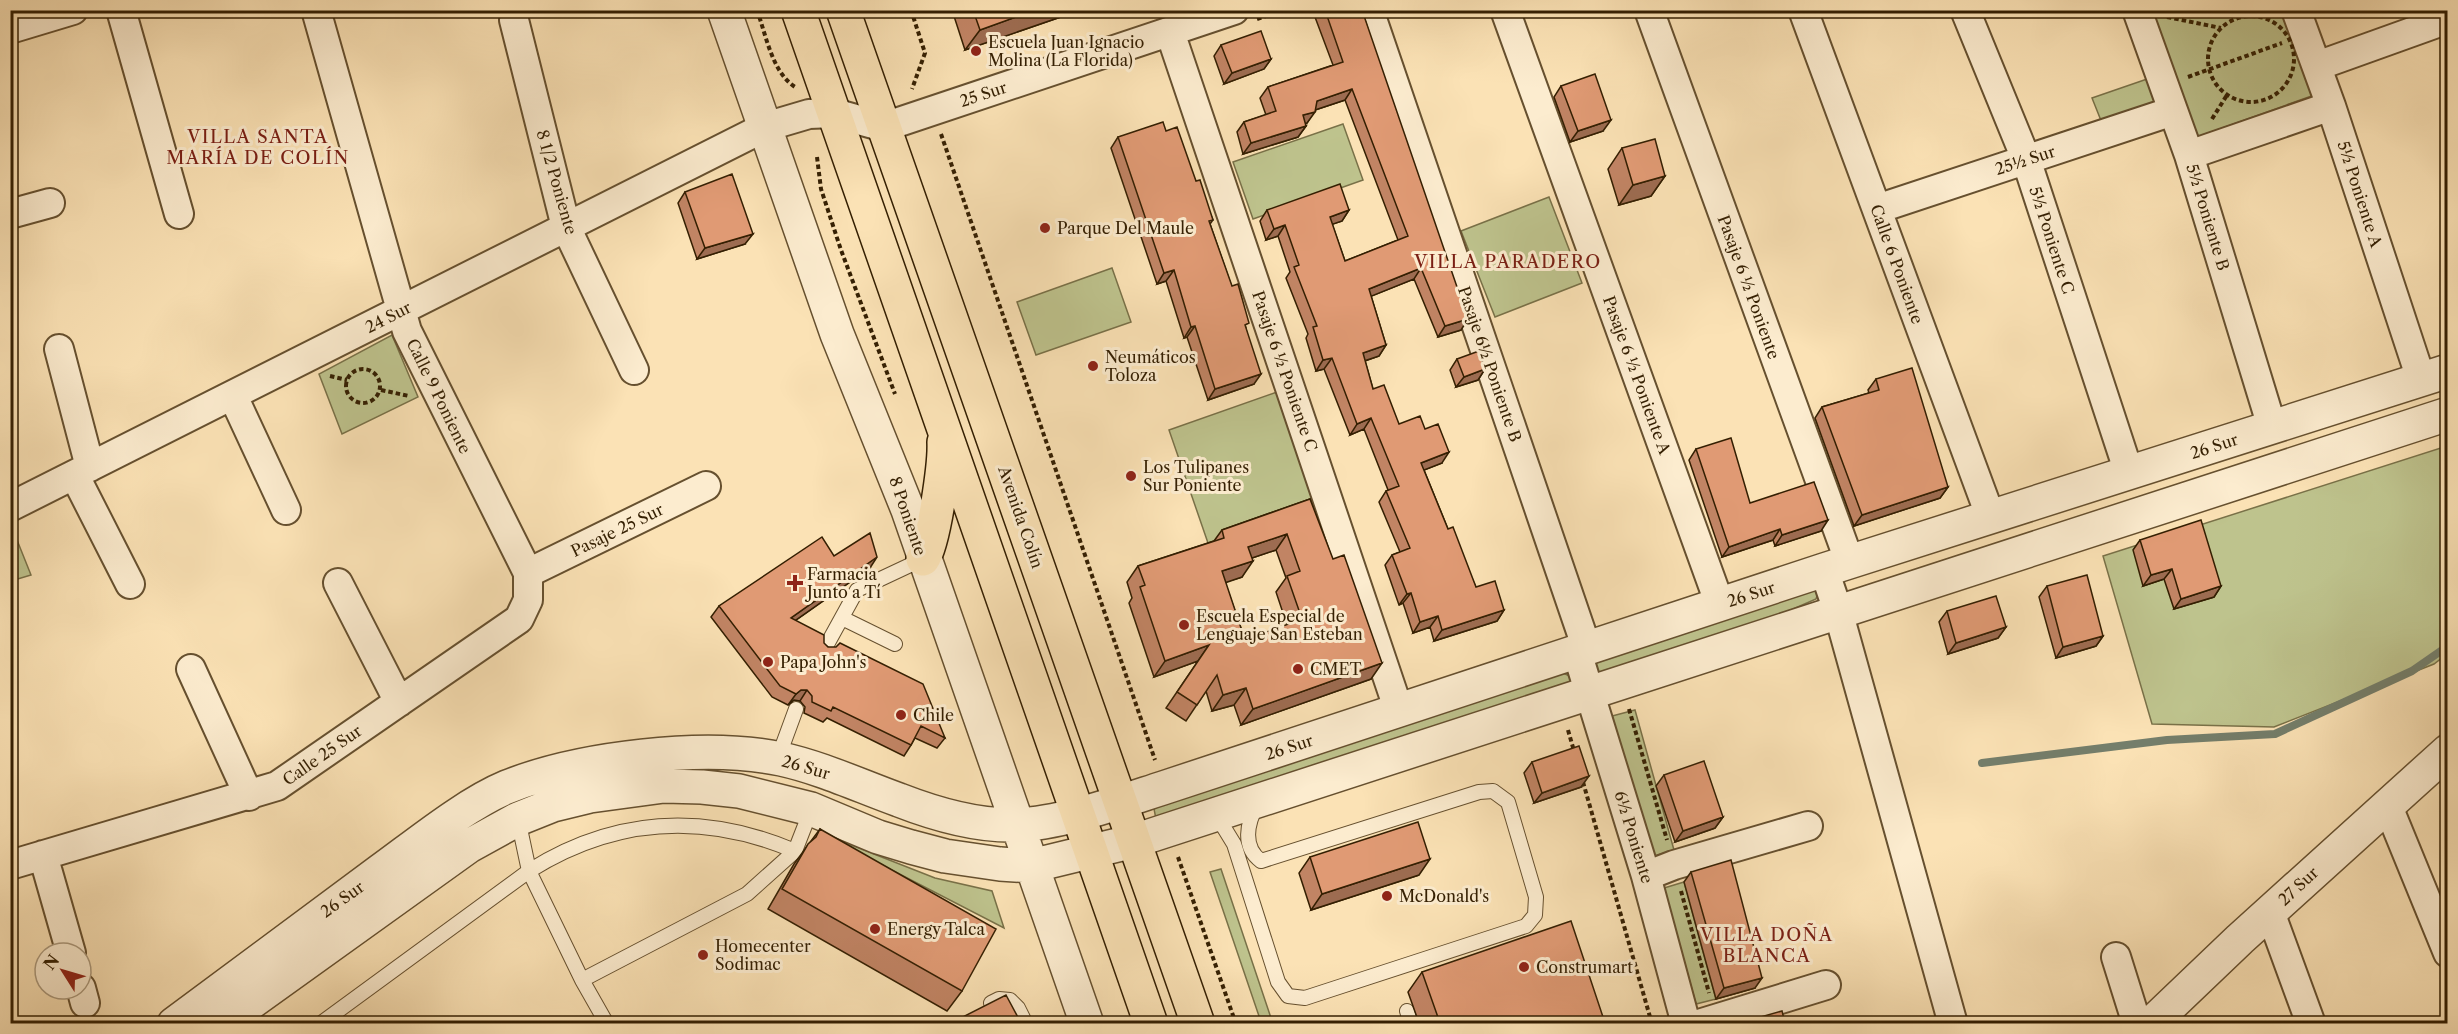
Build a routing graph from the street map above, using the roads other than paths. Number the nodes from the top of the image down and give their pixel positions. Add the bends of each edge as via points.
1 (73, 10) edge
2 (121, 10) edge
3 (316, 10) edge
4 (724, 10) edge
5 (798, 10) edge
6 (843, 10) edge
7 (1369, 10) edge
8 (1505, 10) edge
9 (1649, 10) edge
10 (1803, 10) edge
11 (1965, 10) edge
12 (2138, 11) edge
13 (1242, 16) edge
14 (2448, 19) edge
15 (514, 20) dead end
16 (10, 29) edge
17 (2297, 29) edge
18 (1170, 32) junction
19 (2317, 66) junction
20 (2168, 98) junction
21 (2331, 106) junction
22 (822, 114) junction
23 (765, 127) junction
24 (884, 127) junction
25 (2189, 155) junction
26 (2026, 159) junction
27 (50, 202) dead end
28 (1877, 209) junction
29 (10, 214) edge
30 (179, 214) dead end
31 (566, 227) junction
32 (400, 311) junction
33 (59, 349) dead end
34 (634, 370) dead end
35 (2434, 375) edge
36 (232, 396) junction
37 (2448, 414) edge
38 (2272, 427) junction
39 (943, 428) junction
40 (83, 471) junction
41 (2128, 473) junction
42 (706, 486) dead end
43 (10, 507) edge
44 (286, 510) dead end
45 (1991, 518) junction
46 (923, 559) junction
47 (1837, 566) junction
48 (1962, 571) junction
49 (338, 583) dead end
50 (130, 584) dead end
51 (528, 586) junction
52 (1720, 605) junction
53 (1838, 611) junction
54 (842, 618) junction
55 (895, 644) dead end
56 (824, 650) edge
57 (1582, 650) junction
58 (191, 669) dead end
59 (1591, 693) junction
60 (399, 702) junction
61 (796, 709) dead end
62 (1399, 711) junction
63 (2448, 751) edge
64 (778, 759) junction
65 (537, 777) junction
66 (249, 796) junction
67 (1260, 800) junction
68 (1120, 802) junction
69 (2387, 804) junction
70 (812, 809) junction
71 (1078, 814) junction
72 (1209, 816) junction
73 (518, 819) junction
74 (1017, 825) junction
75 (1808, 826) dead end
76 (1134, 841) junction
77 (795, 851) junction
78 (1091, 853) junction
79 (43, 855) junction
80 (10, 865) edge
81 (1031, 866) junction
82 (530, 871) junction
83 (1646, 876) junction
84 (2270, 912) junction
85 (68, 941) edge
86 (2448, 954) edge
87 (2116, 957) dead end
88 (582, 980) junction
89 (1826, 985) dead end
90 (981, 1009) edge
91 (1708, 1021) edge
92 (174, 1023) edge
93 (221, 1023) edge
94 (320, 1023) edge
95 (607, 1023) edge
96 (1026, 1023) edge
97 (1087, 1023) edge
98 (1151, 1023) edge
99 (1198, 1023) edge
100 (1686, 1023) edge
101 (1953, 1023) edge
102 (2137, 1023) edge
103 (2151, 1023) edge
104 (2311, 1023) edge

1 - 16 street
2 - 30 street
3 - 32 street, Calle 9 Poniente
4 - 23 street, 8 Poniente
5 - 22 main road
6 - 24 main road, Avenida Colín
7 - 57 street, Pasaje 6½ Poniente B
8 - 52 street, Pasaje 6 ½ Poniente A
9 - 47 street, Pasaje 6 ½ Poniente
10 - 28 street, Calle 6 Poniente
11 - 26 street, 5½ Poniente C
12 - 20 street, 5½ Poniente B
13 - 18 street, 25 Sur
14 - 19 street
15 - 31 street, 8 1/2 Poniente
17 - 19 street, 5½ Poniente A
18 - 24 street, 25 Sur
18 - 62 street, Pasaje 6 ½ Poniente C
19 - 21 street, 5½ Poniente A
20 - 25 street, 5½ Poniente B
20 - 26 street, 25½ Sur
21 - 25 street
21 - 35 street, 5½ Poniente A
22 - 23 street, 24 Sur
22 - 24 street
22 - 39 main road
23 - 31 street, 24 Sur
23 - 46 street, 8 Poniente via 837,334 902,493
24 - 68 main road, Avenida Colín
25 - 38 street, 5½ Poniente B
26 - 28 street, 25½ Sur
26 - 41 street, 5½ Poniente C
27 - 29 street
28 - 45 street, Calle 6 Poniente
31 - 32 street, 24 Sur
31 - 34 street, 8 1/2 Poniente
32 - 36 street, 24 Sur
32 - 51 street, Calle 9 Poniente
33 - 40 street
35 - 38 street, 26 Sur
36 - 40 street, 24 Sur
36 - 44 street
37 - 48 street, 26 Sur
38 - 41 street, 26 Sur
39 - 46 main road via 942,471 930,543
39 - 71 main road
40 - 43 street, 24 Sur
40 - 50 street
41 - 45 street, 26 Sur
42 - 51 street, Pasaje 25 Sur
45 - 47 street, 26 Sur
45 - 48 street via 1986,535
46 - 54 lane via 857,590
46 - 74 street, 8 Poniente
47 - 52 street, 26 Sur
47 - 53 street, Pasaje 6 ½ Poniente
48 - 53 street, 26 Sur
49 - 60 street
51 - 60 street, Calle 25 Sur via 519,619
52 - 57 street, 26 Sur
53 - 59 street, 26 Sur
53 - 101 street, Pasaje 6 ½ Poniente
54 - 55 lane
54 - 56 lane
57 - 59 street, 6½ Poniente
57 - 62 street, 26 Sur
58 - 66 street
59 - 67 street, 26 Sur
59 - 83 street, 6½ Poniente
60 - 66 street, Calle 25 Sur via 277,786
61 - 64 lane
62 - 68 street, 26 Sur
63 - 69 street, 27 Sur
64 - 65 street, 26 Sur via 690,752 589,765
64 - 74 street, 26 Sur via 943,815 987,824
65 - 73 street via 516,808
65 - 92 street, 26 Sur via 505,788 422,840
66 - 79 street, Calle 25 Sur
67 - 72 street, 26 Sur
67 - 72 lane via 1249,820 1248,841 1252,854 1261,861 1479,792 1493,791 1508,802 1536,897 1535,915 1526,926 1305,998 1288,996 1278,982 1234,844 1223,826
68 - 71 street, 26 Sur
68 - 76 main road, Avenida Colín
69 - 84 street, 27 Sur
69 - 86 street
70 - 73 street, 26 Sur via 739,791 664,786 590,796
70 - 77 lane
70 - 81 street, 26 Sur via 911,847 972,861
71 - 74 street, 26 Sur
71 - 78 main road
72 - 76 street, 26 Sur
73 - 82 lane
73 - 93 street, 26 Sur via 469,846
74 - 81 street, 8 Poniente
75 - 83 street
76 - 78 street, 26 Sur
76 - 99 main road, Avenida Colín
77 - 82 lane via 741,832 669,825 617,832 588,841
77 - 88 lane via 747,894
78 - 81 street, 26 Sur
78 - 98 main road
79 - 80 street, Calle 25 Sur
79 - 85 street
81 - 97 street, 8 Poniente
82 - 88 lane
82 - 94 lane
83 - 100 street, 6½ Poniente
84 - 103 street, 27 Sur
84 - 104 street
87 - 102 street
88 - 95 lane
89 - 91 street
90 - 96 lane via 999,999 1010,1000

